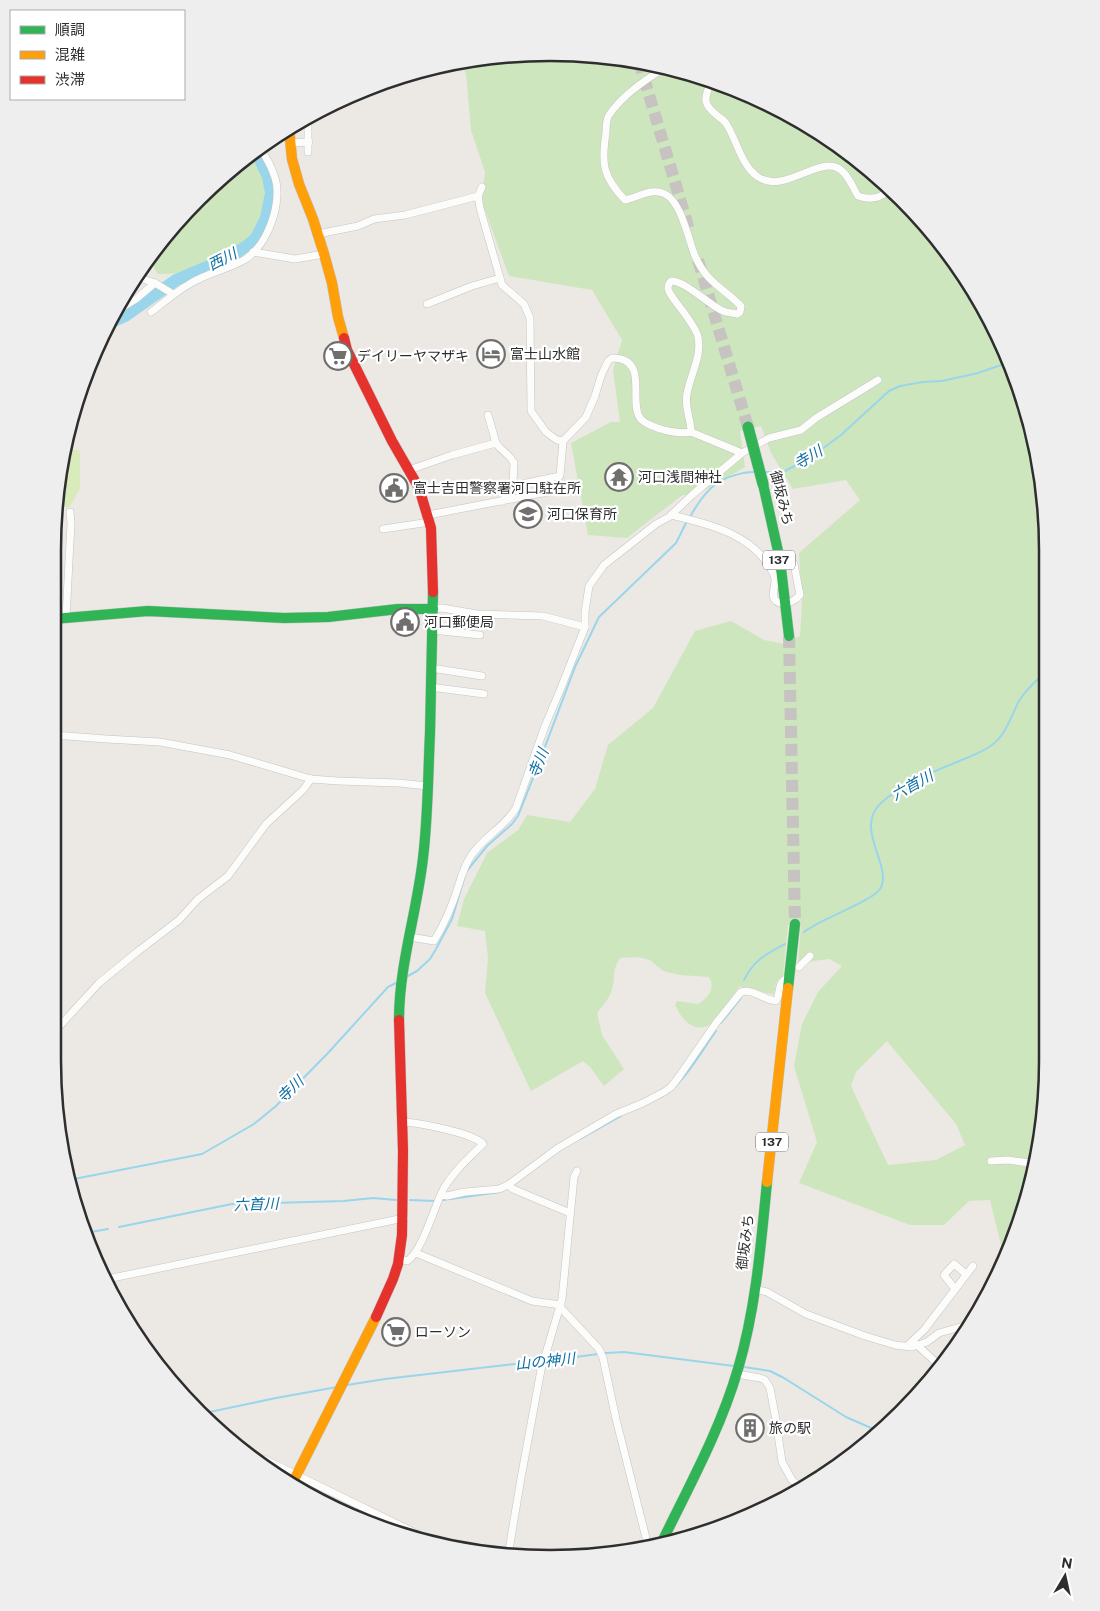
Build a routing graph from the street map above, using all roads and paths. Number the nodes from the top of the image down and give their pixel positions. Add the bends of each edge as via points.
1 (657, 74) edge
2 (709, 88) edge
3 (308, 126) edge
4 (290, 137) edge
5 (309, 142) junction
6 (290, 143) junction
7 (308, 152) dead end
8 (264, 154) edge
9 (482, 187) dead end
10 (885, 194) edge
11 (478, 196) junction
12 (318, 234) junction
13 (253, 252) junction
14 (324, 254) junction
15 (500, 278) junction
16 (143, 279) edge
17 (156, 284) junction
18 (172, 293) junction
19 (128, 304) edge
20 (427, 304) dead end
21 (151, 312) dead end
22 (878, 380) dead end
23 (488, 415) dead end
24 (748, 427) tunnel mouth
25 (691, 432) junction
26 (563, 441) junction
27 (496, 443) junction
28 (742, 452) junction
29 (409, 470) junction
30 (512, 486) junction
31 (568, 488) dead end
32 (502, 501) junction
33 (70, 512) dead end
34 (671, 515) junction
35 (429, 519) junction
36 (383, 529) dead end
37 (794, 564) dead end
38 (786, 603) junction
39 (433, 609) junction
40 (61, 618) edge
41 (66, 618) junction
42 (585, 627) junction
43 (432, 630) junction
44 (480, 635) dead end
45 (790, 636) tunnel mouth
46 (431, 668) junction
47 (482, 676) dead end
48 (430, 687) junction
49 (484, 694) dead end
50 (61, 735) edge
51 (311, 779) junction
52 (428, 786) junction
53 (795, 924) tunnel mouth
54 (410, 937) junction
55 (810, 956) dead end
56 (799, 967) dead end
57 (784, 980) dead end
58 (61, 1025) edge
59 (403, 1122) junction
60 (991, 1161) dead end
61 (1027, 1163) edge
62 (577, 1171) dead end
63 (508, 1185) junction
64 (441, 1195) junction
65 (570, 1213) junction
66 (404, 1218) junction
67 (416, 1253) junction
68 (400, 1259) junction
69 (973, 1266) dead end
70 (966, 1274) junction
71 (112, 1278) edge
72 (955, 1288) junction
73 (755, 1289) junction
74 (560, 1306) junction
75 (960, 1327) edge
76 (917, 1345) junction
77 (907, 1346) junction
78 (935, 1362) edge
79 (738, 1368) junction
80 (295, 1477) edge
81 (303, 1482) edge
82 (795, 1483) edge
83 (397, 1525) edge
84 (665, 1535) edge
85 (646, 1540) edge
86 (509, 1548) edge

1 - 25 street via 627,96 608,116 604,169 625,200 652,192 663,193 672,201 702,269 713,283 741,306 737,314 723,312 680,283 674,280 668,284 669,291 691,321 698,337 699,351 686,394
2 - 10 street via 705,97 708,108 726,123 746,164 758,177 780,182 821,166 837,167 844,172 858,196 874,198
3 - 5 street
4 - 6 main road
5 - 6 street
5 - 7 street
6 - 12 main road via 299,184
8 - 13 street via 275,175 277,192 270,228
9 - 11 street
11 - 12 street
11 - 15 street
12 - 14 main road
13 - 14 street via 295,259
13 - 18 street via 245,259
14 - 29 main road via 347,350
15 - 20 street
15 - 26 street via 504,288 524,304 530,318 530,411 546,432
16 - 17 street
17 - 18 street
17 - 19 street
18 - 21 street
22 - 28 street via 801,430 769,438
23 - 27 street
24 - 38 main road, 御坂みち / 137, bridge via 772,515
25 - 26 street via 676,433 641,420 632,367 626,360 612,358 601,376 586,417
25 - 28 street
26 - 30 street via 560,476
27 - 29 street
27 - 30 street via 514,463
28 - 34 street
29 - 35 main road
30 - 32 street
31 - 32 street
32 - 35 street
33 - 41 street
34 - 38 street via 712,524 755,548 776,579 775,601
34 - 42 street via 604,565 588,586
35 - 36 street
35 - 39 main road
37 - 38 street via 800,595 795,601
38 - 45 main road, 御坂みち / 137
39 - 41 main road via 398,609 328,617 148,611
39 - 42 street via 543,616
39 - 43 main road
40 - 41 main road
42 - 54 street via 511,817 471,856 445,922 434,941
43 - 44 street
43 - 46 main road
46 - 47 street
46 - 48 main road
48 - 49 street
48 - 52 main road
50 - 51 street via 160,742 237,757
51 - 52 street
51 - 58 street via 266,824 228,876 198,898 179,920 99,983
52 - 54 main road via 423,857
53 - 73 main road, 御坂みち / 137
54 - 59 main road via 402,979 399,1025
55 - 56 street
57 - 63 street via 778,986 776,1001 749,991 741,992 668,1089 616,1114 558,1148
59 - 64 street via 453,1132 483,1144 459,1168
59 - 66 main road
60 - 61 street
62 - 65 street
63 - 64 street via 499,1189
63 - 65 street
64 - 67 street
65 - 74 street
66 - 68 main road
66 - 71 street
67 - 68 street via 407,1261
67 - 74 street via 532,1301
68 - 80 main road via 387,1296
69 - 70 street
70 - 72 street
70 - 72 street via 954,1264 944,1275
72 - 77 street via 924,1330
73 - 77 street via 806,1314 865,1336
73 - 79 main road, 御坂みち / 137
74 - 85 street via 599,1349
74 - 86 street via 541,1369
75 - 76 street via 939,1333
76 - 77 street
76 - 78 street
79 - 82 street via 765,1380 770,1388 782,1462
79 - 84 main road, 御坂みち / 137 via 719,1423
81 - 83 street

